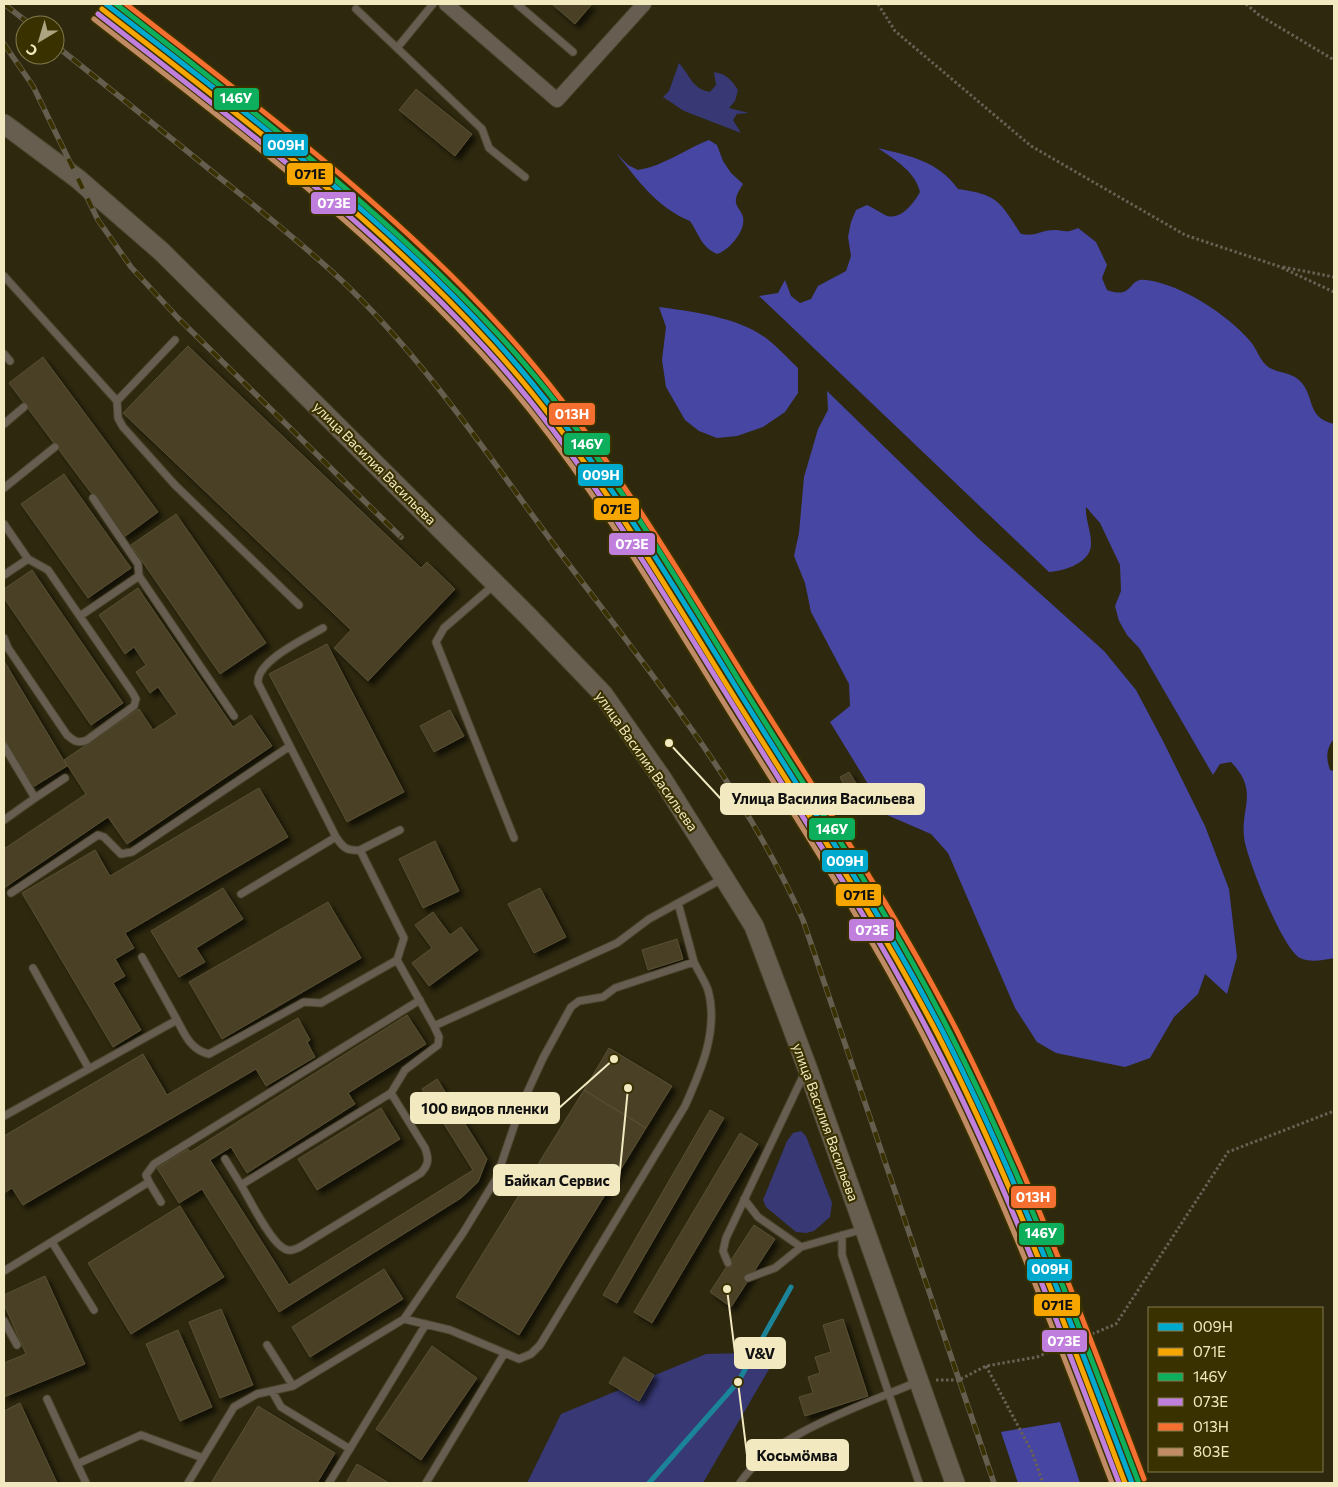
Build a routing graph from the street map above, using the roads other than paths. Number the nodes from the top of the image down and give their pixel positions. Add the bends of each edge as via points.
1 (433, 4) edge
2 (446, 4) edge
3 (518, 4) edge
4 (644, 4) edge
5 (356, 9) dead end
6 (397, 48) junction
7 (573, 52) dead end
8 (4, 124) edge
9 (525, 176) dead end
10 (4, 276) edge
11 (175, 340) dead end
12 (4, 354) edge
13 (10, 361) dead end
14 (117, 400) junction
15 (24, 408) dead end
16 (4, 424) edge
17 (55, 447) dead end
18 (4, 488) edge
19 (93, 498) dead end
20 (4, 524) edge
21 (28, 558) junction
22 (4, 575) edge
23 (138, 576) junction
24 (495, 583) junction
25 (299, 605) dead end
26 (80, 616) junction
27 (323, 628) dead end
28 (4, 638) edge
29 (234, 716) dead end
30 (4, 746) edge
31 (290, 746) junction
32 (65, 778) dead end
33 (35, 798) junction
34 (4, 820) edge
35 (400, 830) dead end
36 (336, 837) junction
37 (514, 838) dead end
38 (360, 850) junction
39 (725, 877) junction
40 (11, 893) dead end
41 (241, 894) dead end
42 (678, 903) junction
43 (142, 957) dead end
44 (398, 960) junction
45 (694, 962) junction
46 (33, 968) dead end
47 (420, 1000) junction
48 (177, 1020) junction
49 (434, 1026) junction
50 (807, 1067) junction
51 (89, 1069) junction
52 (391, 1093) junction
53 (4, 1116) edge
54 (225, 1159) dead end
55 (149, 1182) junction
56 (241, 1185) junction
57 (744, 1199) junction
58 (161, 1202) dead end
59 (864, 1229) junction
60 (842, 1236) junction
61 (52, 1242) junction
62 (801, 1247) junction
63 (728, 1264) dead end
64 (4, 1271) edge
65 (748, 1278) dead end
66 (94, 1310) dead end
67 (404, 1319) junction
68 (4, 1321) edge
69 (426, 1324) junction
70 (16, 1345) dead end
71 (267, 1346) dead end
72 (504, 1354) junction
73 (920, 1381) junction
74 (293, 1386) junction
75 (272, 1391) junction
76 (889, 1394) junction
77 (47, 1399) dead end
78 (350, 1449) junction
79 (203, 1458) junction
80 (77, 1464) junction
81 (86, 1483) edge
82 (188, 1483) edge
83 (329, 1483) edge
84 (426, 1483) edge
85 (740, 1483) edge
86 (919, 1483) edge
87 (955, 1483) edge

1 - 6 lane
2 - 4 street via 557,100
3 - 7 lane
5 - 6 lane
6 - 9 lane via 482,129 489,148
8 - 24 main road, улица Василия Васильева via 78,179 162,252
10 - 14 lane
11 - 14 lane
12 - 13 lane
14 - 25 lane via 118,418 123,427 176,485
15 - 16 lane
17 - 18 lane
19 - 23 lane via 138,564
20 - 21 lane
21 - 22 lane
21 - 26 lane via 48,570
23 - 26 lane
23 - 29 lane
24 - 37 lane via 444,628 436,642
24 - 39 main road, улица Василия Васильева via 603,694
26 - 28 lane via 136,700 129,711 81,743 67,735
27 - 31 lane via 271,659 258,674 258,683
30 - 33 lane
31 - 36 lane
31 - 40 lane via 132,852 120,854 104,837 98,836
32 - 33 lane
33 - 34 lane
35 - 38 lane
36 - 38 lane via 342,847
36 - 41 lane
38 - 44 lane via 404,938
39 - 42 lane
39 - 50 main road, улица Василия Васильева via 754,926
42 - 45 lane
42 - 49 lane via 649,919 617,943
43 - 48 lane
44 - 47 lane
44 - 48 lane via 321,1003 304,1002 209,1054 200,1052 190,1043
45 - 67 lane via 615,988 603,997 579,1001 571,1007 521,1106 496,1178
45 - 72 lane via 708,990 711,1028 702,1066 685,1106 540,1345 519,1359
46 - 51 lane
47 - 49 lane
47 - 55 lane via 154,1164 146,1175
48 - 51 lane
49 - 52 lane via 440,1037 438,1045 405,1070
50 - 57 lane
50 - 59 main road, улица Василия Васильева
51 - 53 lane
52 - 56 lane
52 - 56 lane via 425,1148 429,1158 427,1166 324,1232 292,1250 285,1249 276,1241
54 - 56 lane
55 - 58 lane
55 - 61 lane
57 - 62 lane via 758,1217
57 - 63 lane via 726,1238 723,1251
59 - 60 lane
59 - 73 main road, улица Василия Васильева
60 - 62 lane
60 - 76 lane via 842,1255
61 - 64 lane
61 - 66 lane
62 - 65 lane via 775,1268
67 - 69 lane
67 - 74 lane
68 - 70 lane
69 - 72 lane via 450,1330
69 - 78 lane
71 - 74 lane
72 - 84 lane
73 - 76 lane
73 - 87 main road, улица Василия Васильева
74 - 75 lane
75 - 78 lane via 281,1407
75 - 79 lane via 257,1394 234,1406
76 - 85 lane via 800,1433 771,1450
76 - 86 lane
77 - 80 lane
78 - 83 lane
79 - 80 lane via 141,1435
79 - 82 lane
80 - 81 lane

